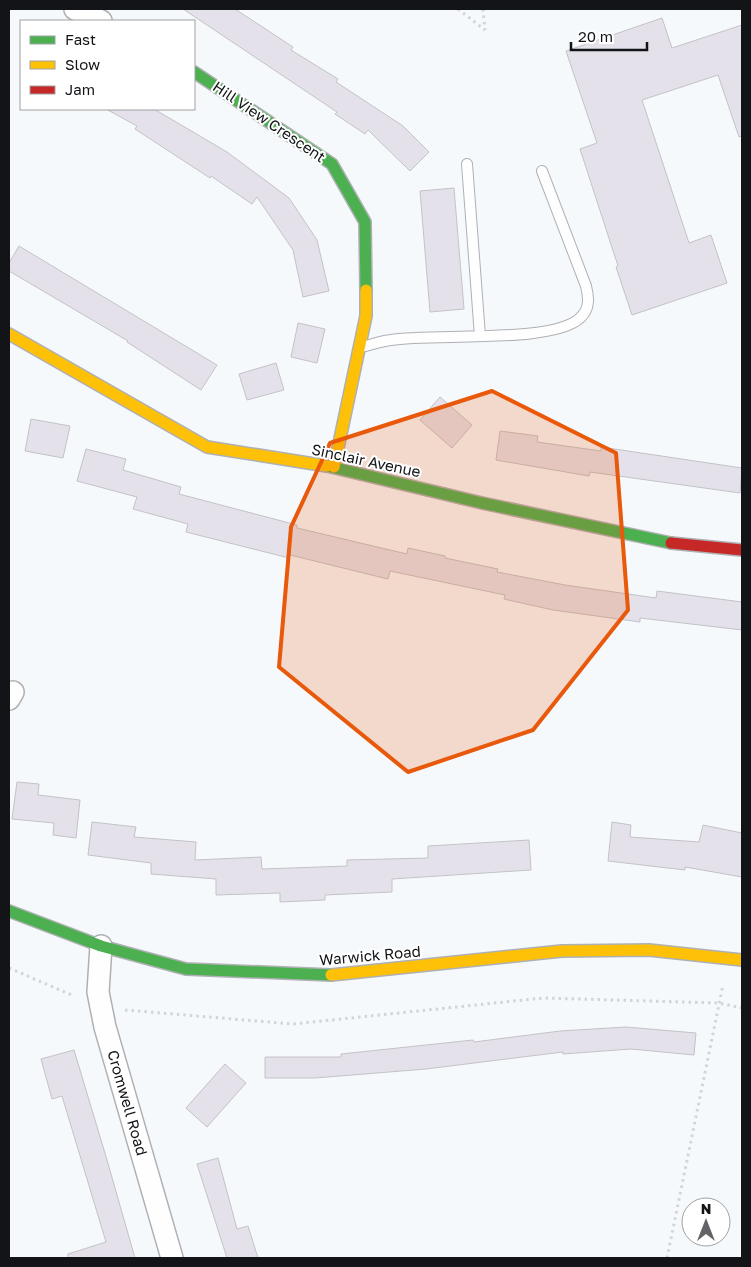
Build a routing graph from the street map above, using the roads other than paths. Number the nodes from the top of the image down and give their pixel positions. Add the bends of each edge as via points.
1 (75, 9) edge
2 (99, 20) edge
3 (195, 73) edge
4 (467, 164) dead end
5 (542, 171) dead end
6 (9, 334) edge
7 (480, 336) junction
8 (360, 347) junction
9 (334, 467) junction
10 (742, 550) edge
11 (9, 911) edge
12 (101, 946) junction
13 (742, 960) edge
14 (172, 1258) edge

1 - 2 street
3 - 8 street, Hill View Crescent via 332,164 365,222 366,316
4 - 7 lane
5 - 7 lane via 586,286 589,300 585,312 570,325 554,329
6 - 9 street, Sinclair Avenue via 207,447
7 - 8 lane via 392,339
8 - 9 street, Hill View Crescent
9 - 10 street, Sinclair Avenue via 482,503 682,545
11 - 12 street, Warwick Road
12 - 13 street, Warwick Road via 186,969 318,976 562,951 649,950
12 - 14 street, Cromwell Road via 98,992 101,1008

